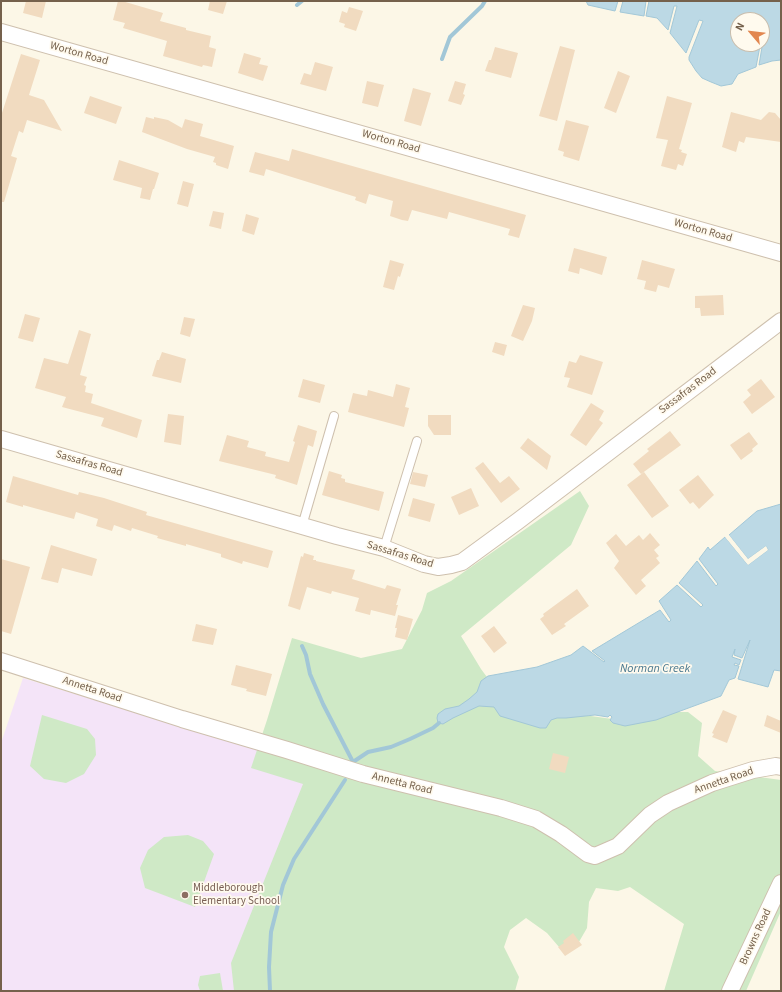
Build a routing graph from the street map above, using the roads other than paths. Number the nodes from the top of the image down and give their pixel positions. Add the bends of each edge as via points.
1 (1, 32) edge
2 (781, 253) edge
3 (781, 321) edge
4 (334, 416) dead end
5 (1, 439) edge
6 (417, 441) dead end
7 (302, 526) junction
8 (384, 548) junction
9 (1, 661) edge
10 (781, 767) edge
11 (781, 883) edge
12 (730, 991) edge

1 - 2 street, Worton Road
3 - 8 street, Sassafras Road via 462,562 438,567
4 - 7 lane
5 - 7 street, Sassafras Road
6 - 8 lane
7 - 8 street, Sassafras Road
9 - 10 street, Annetta Road via 363,774 536,818 588,854 595,856 618,846 650,815 668,803 712,783 753,770
11 - 12 street, Browns Road

